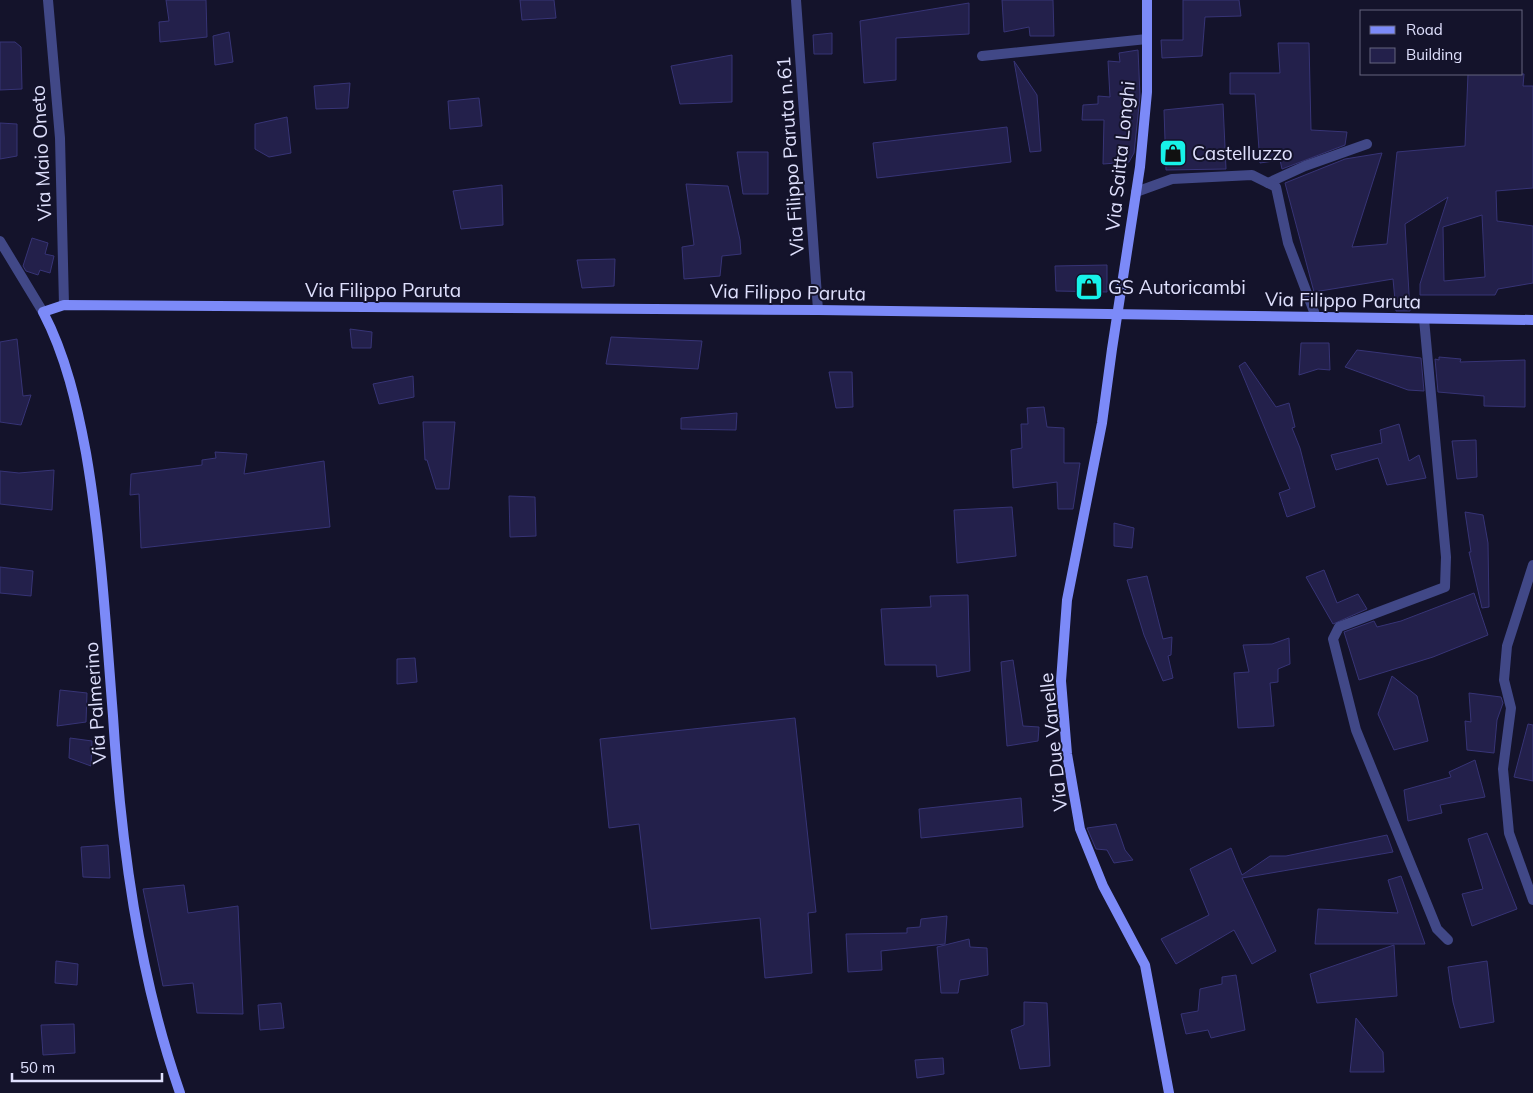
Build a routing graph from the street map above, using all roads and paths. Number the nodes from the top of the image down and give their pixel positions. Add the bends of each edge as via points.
1 (48, 0) edge
2 (796, 0) edge
3 (1147, 0) edge
4 (1147, 39) junction
5 (982, 56) dead end
6 (1368, 144) dead end
7 (1268, 183) junction
8 (1136, 192) junction
9 (0, 241) edge
10 (64, 305) junction
11 (818, 310) junction
12 (43, 312) junction
13 (1118, 315) junction
14 (1316, 317) junction
15 (1424, 318) junction
16 (1533, 320) edge
17 (1533, 564) edge
18 (1533, 900) edge
19 (1448, 940) dead end
20 (180, 1093) edge
21 (1169, 1093) edge

1 - 10 street, Via Maio Oneto via 60,138
2 - 11 street, Via Filippo Paruta n.61
3 - 4 street, Via Saitta Longhi
4 - 5 street
4 - 8 street, Via Saitta Longhi via 1147,92
6 - 7 street
7 - 8 street via 1252,175 1172,179
7 - 14 street via 1276,187 1288,243
8 - 13 street, Via Saitta Longhi
9 - 12 street
10 - 11 street, Via Filippo Paruta
10 - 12 street, Via Filippo Paruta
11 - 13 street, Via Filippo Paruta
12 - 20 street, Via Palmerino via 58,341 70,383 96,511 126,865 150,990 164,1048
13 - 14 street, Via Filippo Paruta
13 - 21 street, Via Due Vanelle via 1102,423 1067,600 1061,681 1067,754 1080,829 1103,886 1146,965
14 - 15 street, Via Filippo Paruta
15 - 16 street, Via Filippo Paruta
15 - 19 street via 1446,557 1445,587 1339,627 1333,639 1356,730 1438,929
17 - 18 street via 1507,646 1504,680 1511,708 1502,769 1509,833

